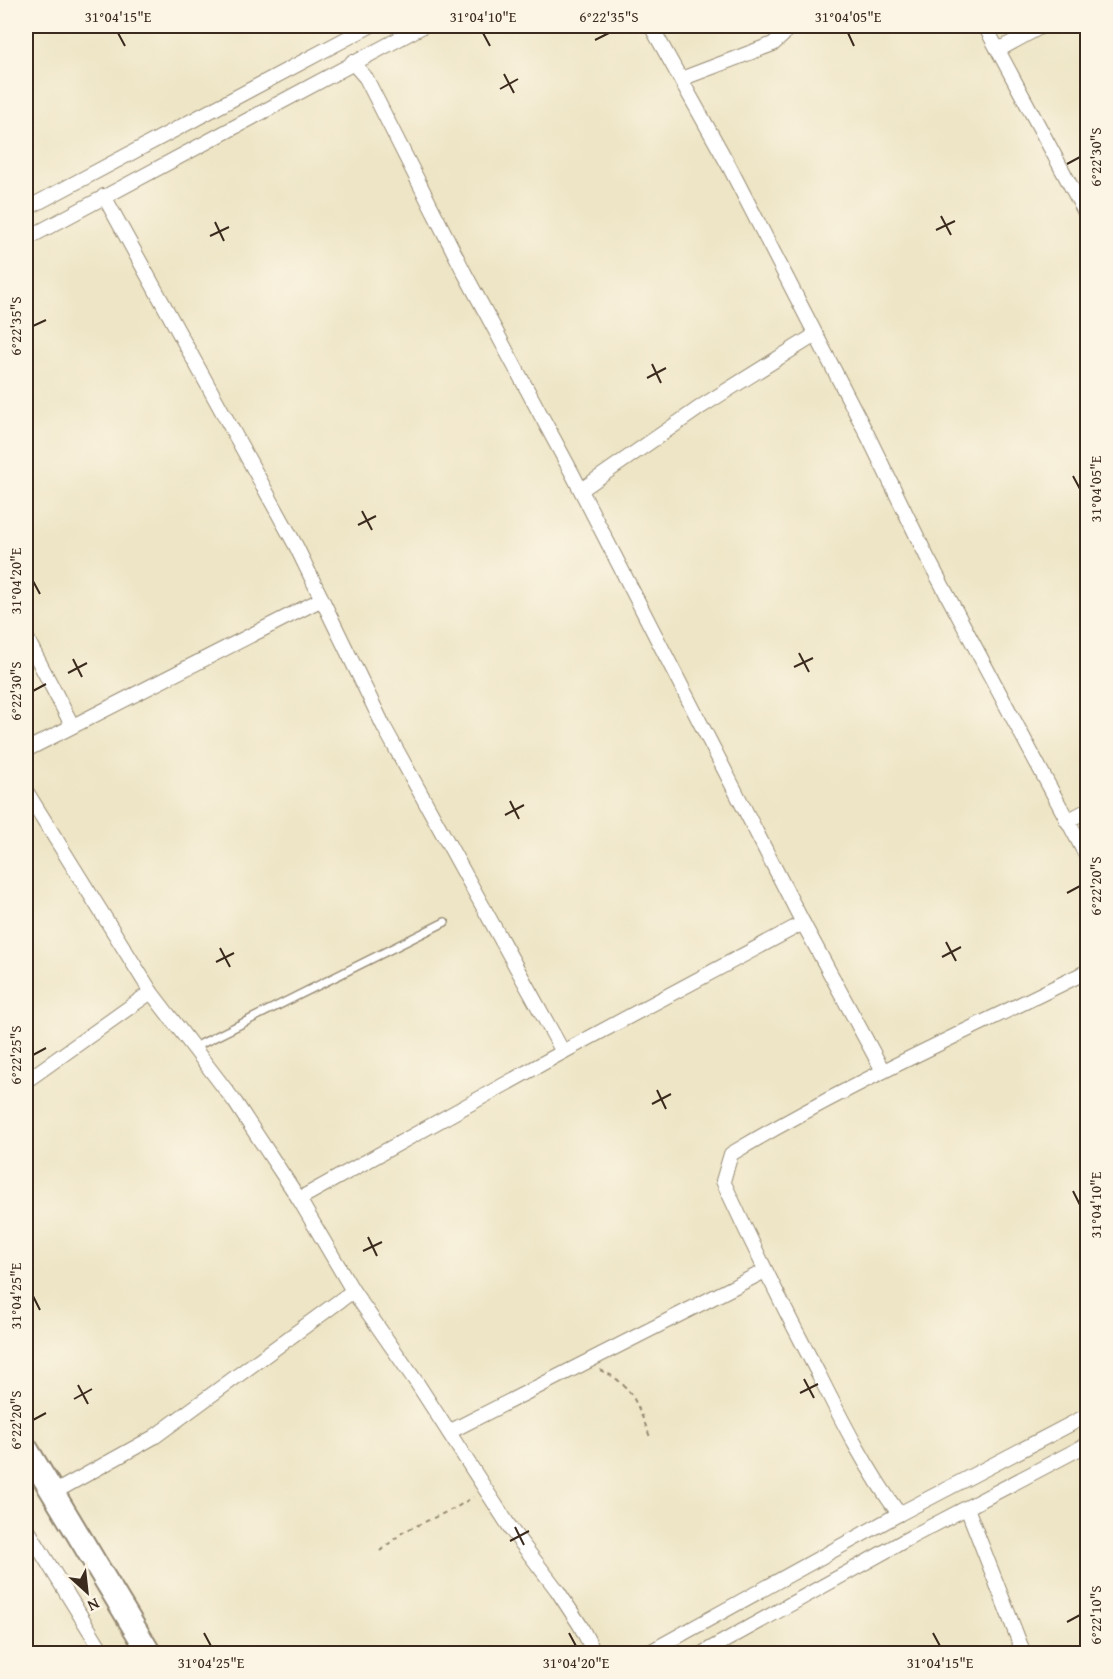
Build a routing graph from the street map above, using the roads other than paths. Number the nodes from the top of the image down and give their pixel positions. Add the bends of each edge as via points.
1 (367, 26) edge
2 (423, 26) edge
3 (651, 26) edge
4 (787, 26) edge
5 (985, 26) edge
6 (1042, 26) edge
7 (998, 50) junction
8 (352, 62) junction
9 (681, 79) junction
10 (104, 196) junction
11 (26, 209) edge
12 (1088, 218) edge
13 (26, 239) edge
14 (815, 335) junction
15 (581, 490) junction
16 (322, 599) junction
17 (26, 637) edge
18 (72, 725) junction
19 (26, 750) edge
20 (26, 791) edge
21 (1088, 810) edge
22 (1067, 821) junction
23 (1088, 859) edge
24 (445, 922) dead end
25 (803, 923) junction
26 (1088, 971) edge
27 (151, 992) junction
28 (195, 1047) junction
29 (563, 1052) junction
30 (883, 1071) junction
31 (26, 1081) edge
32 (299, 1199) junction
33 (765, 1271) junction
34 (353, 1291) junction
35 (1088, 1415) edge
36 (449, 1432) junction
37 (1088, 1444) edge
38 (26, 1448) edge
39 (53, 1494) junction
40 (967, 1508) junction
41 (898, 1514) junction
42 (26, 1527) edge
43 (104, 1653) edge
44 (150, 1653) edge
45 (595, 1653) edge
46 (646, 1653) edge
47 (701, 1653) edge
48 (1023, 1653) edge

1 - 11 street
2 - 8 street
3 - 9 street
4 - 9 street via 773,44
5 - 7 street
6 - 7 street
7 - 12 street
8 - 10 street
8 - 15 street via 366,78
9 - 14 street
10 - 13 street
10 - 16 street
14 - 15 street via 702,406
14 - 22 street
15 - 25 street
16 - 18 street
16 - 29 street via 384,727
17 - 18 street
18 - 19 street
20 - 27 street
21 - 22 street
22 - 23 street
24 - 28 lane
25 - 29 street
25 - 30 street
26 - 30 street
27 - 28 street
27 - 31 street
28 - 32 street
29 - 32 street
30 - 33 street via 731,1154 723,1181
32 - 34 street
33 - 36 street
33 - 41 street via 858,1451
34 - 36 street
34 - 39 street via 154,1437
35 - 41 street
36 - 45 street
37 - 40 street
38 - 39 highway
39 - 44 highway
40 - 47 street
40 - 48 street
41 - 46 street
42 - 43 street

